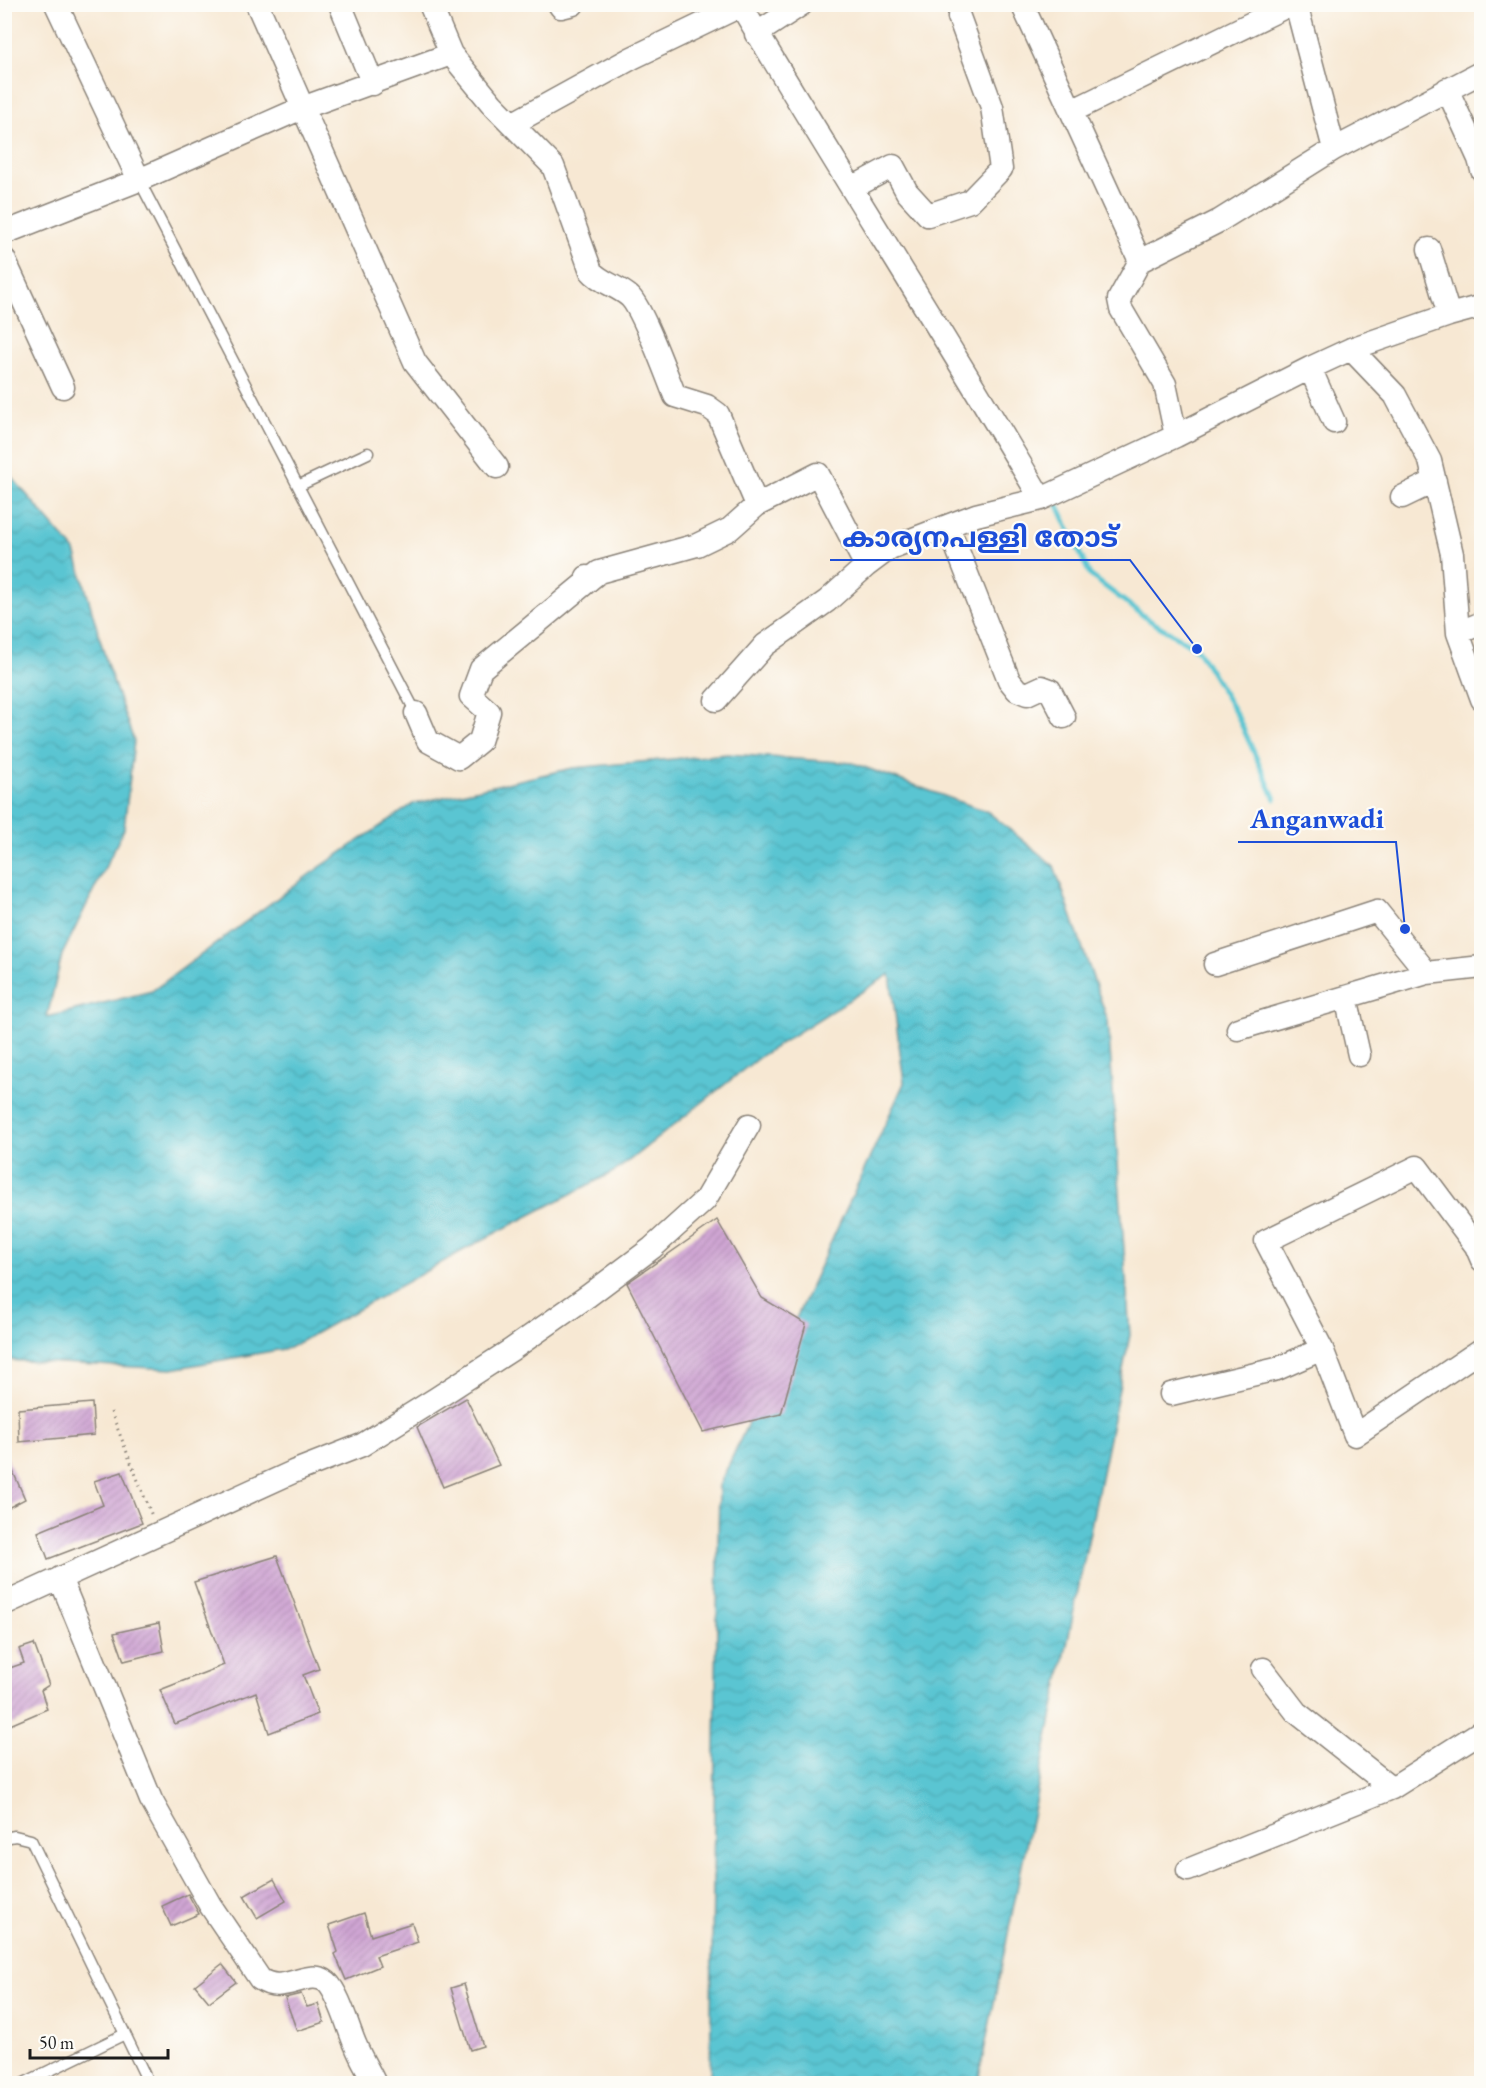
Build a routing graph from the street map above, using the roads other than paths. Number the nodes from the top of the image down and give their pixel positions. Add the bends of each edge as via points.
1 (56, 4) edge
2 (257, 4) edge
3 (340, 4) edge
4 (430, 4) edge
5 (559, 4) edge
6 (573, 4) edge
7 (802, 4) edge
8 (1022, 4) edge
9 (1291, 4) edge
10 (1296, 4) edge
11 (740, 5) edge
12 (959, 17) dead end
13 (756, 34) junction
14 (452, 54) junction
15 (1482, 72) edge
16 (373, 84) junction
17 (1448, 89) junction
18 (302, 108) junction
19 (1072, 111) junction
20 (512, 124) junction
21 (1334, 149) junction
22 (1482, 170) edge
23 (139, 180) junction
24 (852, 188) junction
25 (4, 233) edge
26 (1429, 249) dead end
27 (4, 259) edge
28 (1140, 261) junction
29 (1482, 306) edge
30 (1449, 315) junction
31 (1351, 350) junction
32 (1310, 368) junction
33 (63, 387) dead end
34 (1334, 422) dead end
35 (1176, 436) junction
36 (368, 453) dead end
37 (497, 467) dead end
38 (1435, 481) junction
39 (298, 486) junction
40 (1402, 497) dead end
41 (1041, 499) junction
42 (757, 505) junction
43 (948, 526) junction
44 (866, 566) junction
45 (1482, 623) edge
46 (1458, 633) junction
47 (1482, 699) edge
48 (716, 700) dead end
49 (416, 713) joint
50 (1064, 717) dead end
51 (1215, 964) dead end
52 (1482, 967) edge
53 (1427, 972) junction
54 (1346, 997) junction
55 (1238, 1029) dead end
56 (1359, 1054) dead end
57 (749, 1125) dead end
58 (1480, 1249) edge
59 (1322, 1349) junction
60 (1482, 1349) edge
61 (1171, 1394) dead end
62 (60, 1578) junction
63 (4, 1604) edge
64 (1263, 1669) dead end
65 (1482, 1731) edge
66 (1392, 1788) junction
67 (4, 1838) edge
68 (1188, 1870) dead end
69 (125, 2034) junction
70 (22, 2084) edge
71 (149, 2084) edge
72 (375, 2084) edge

1 - 23 street
2 - 18 street
3 - 16 street
4 - 14 street
5 - 6 street via 561,8
7 - 13 street
8 - 19 street
9 - 19 street
10 - 21 street
11 - 13 street
11 - 20 street
12 - 24 street via 992,107 1001,169 970,201 928,215 907,192 893,166
13 - 24 street
14 - 16 street
14 - 20 street
15 - 17 street
16 - 18 street
17 - 21 street
17 - 22 street
18 - 23 street
18 - 37 street via 416,362
19 - 28 street
20 - 42 street via 553,166 591,271 636,304 675,396 707,406 718,414
21 - 28 street via 1219,221
23 - 25 street
23 - 39 lane
24 - 41 street
26 - 30 street
27 - 33 street
28 - 35 street via 1119,299 1121,309 1165,384
29 - 30 street
30 - 31 street
31 - 32 street
31 - 38 street via 1395,395 1430,461
32 - 34 street
32 - 35 street
35 - 41 street
36 - 39 lane
38 - 40 street
38 - 46 street via 1452,554
39 - 49 lane
41 - 43 street
42 - 44 street via 818,474
42 - 49 street via 730,530 697,545 599,572 481,669 471,696 489,712 480,741 459,758 428,741
43 - 44 street via 890,549
43 - 50 street via 1009,680 1027,694 1042,687 1050,690
44 - 48 street via 765,645
45 - 46 street
46 - 47 street
51 - 53 street via 1377,911
52 - 53 street
53 - 54 street
54 - 55 street
54 - 56 street
57 - 62 street via 705,1200 652,1248 521,1343 362,1445 293,1472
58 - 59 street via 1417,1167 1266,1241
59 - 60 street via 1355,1435
59 - 61 street via 1276,1369
62 - 63 street
62 - 72 street via 151,1800 210,1905 260,1979 269,1985 310,1978 327,1982
64 - 66 street via 1296,1712
65 - 66 street
66 - 68 street
67 - 69 lane via 30,1840
69 - 70 lane
69 - 71 lane

